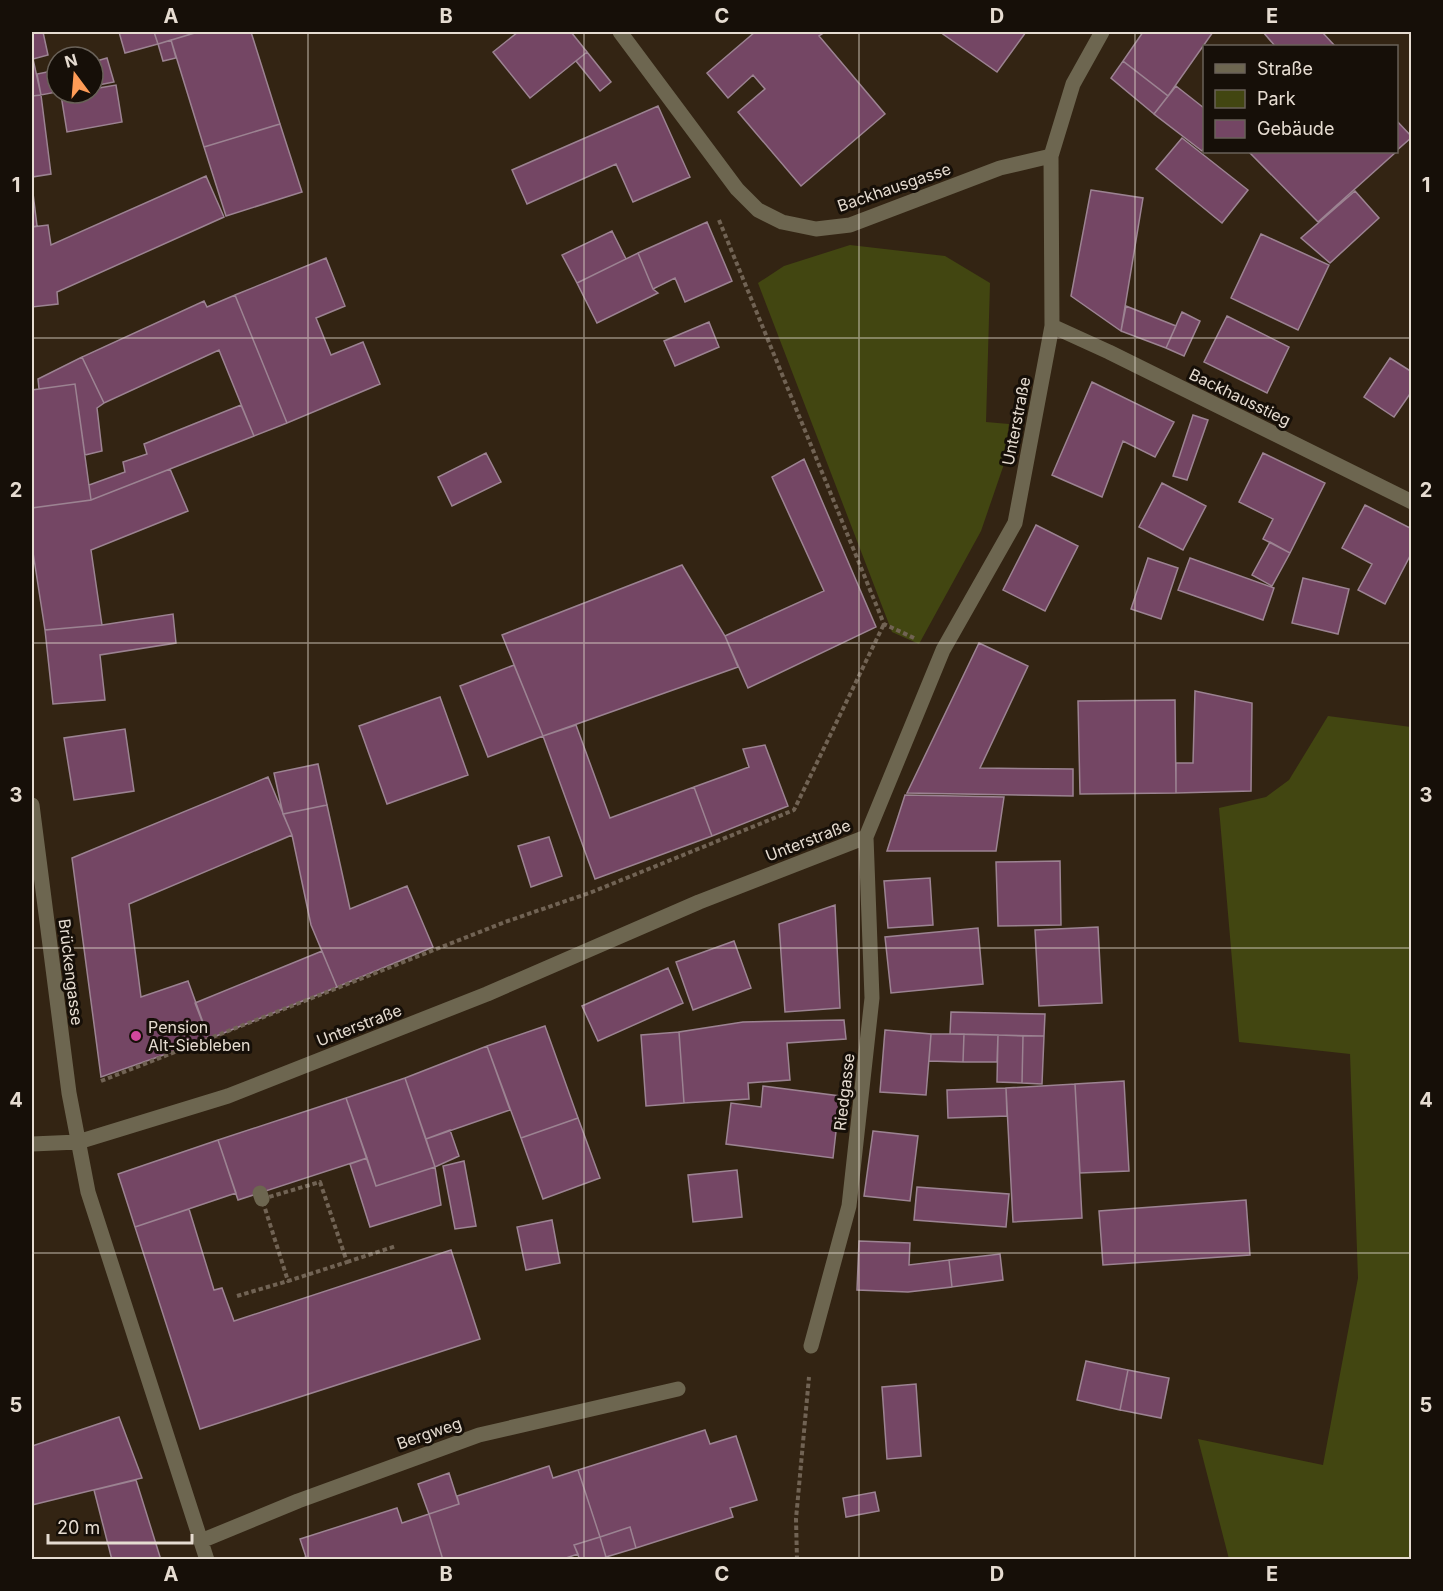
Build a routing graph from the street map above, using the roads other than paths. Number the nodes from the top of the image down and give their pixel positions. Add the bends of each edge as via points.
1 (620, 32) edge
2 (1102, 32) edge
3 (1051, 156) junction
4 (1052, 326) junction
5 (1412, 502) edge
6 (32, 806) edge
7 (866, 837) junction
8 (78, 1142) junction
9 (32, 1144) edge
10 (811, 1346) road end
11 (678, 1389) dead end
12 (201, 1541) junction
13 (207, 1560) edge

1 - 3 street, Backhausgasse via 738,189 758,210 782,222 816,229 850,225 1000,168
2 - 3 street, Unterstraße via 1073,84
3 - 4 street, Unterstraße
4 - 5 street, Backhausstieg
4 - 7 street, Unterstraße via 1015,522 943,650
6 - 8 street, Brückengasse
7 - 8 street, Unterstraße via 228,1096
7 - 10 street, Riedgasse via 872,998 849,1206
8 - 9 street, Unterstraße
8 - 12 street via 88,1192
11 - 12 street, Bergweg via 479,1435
12 - 13 street

